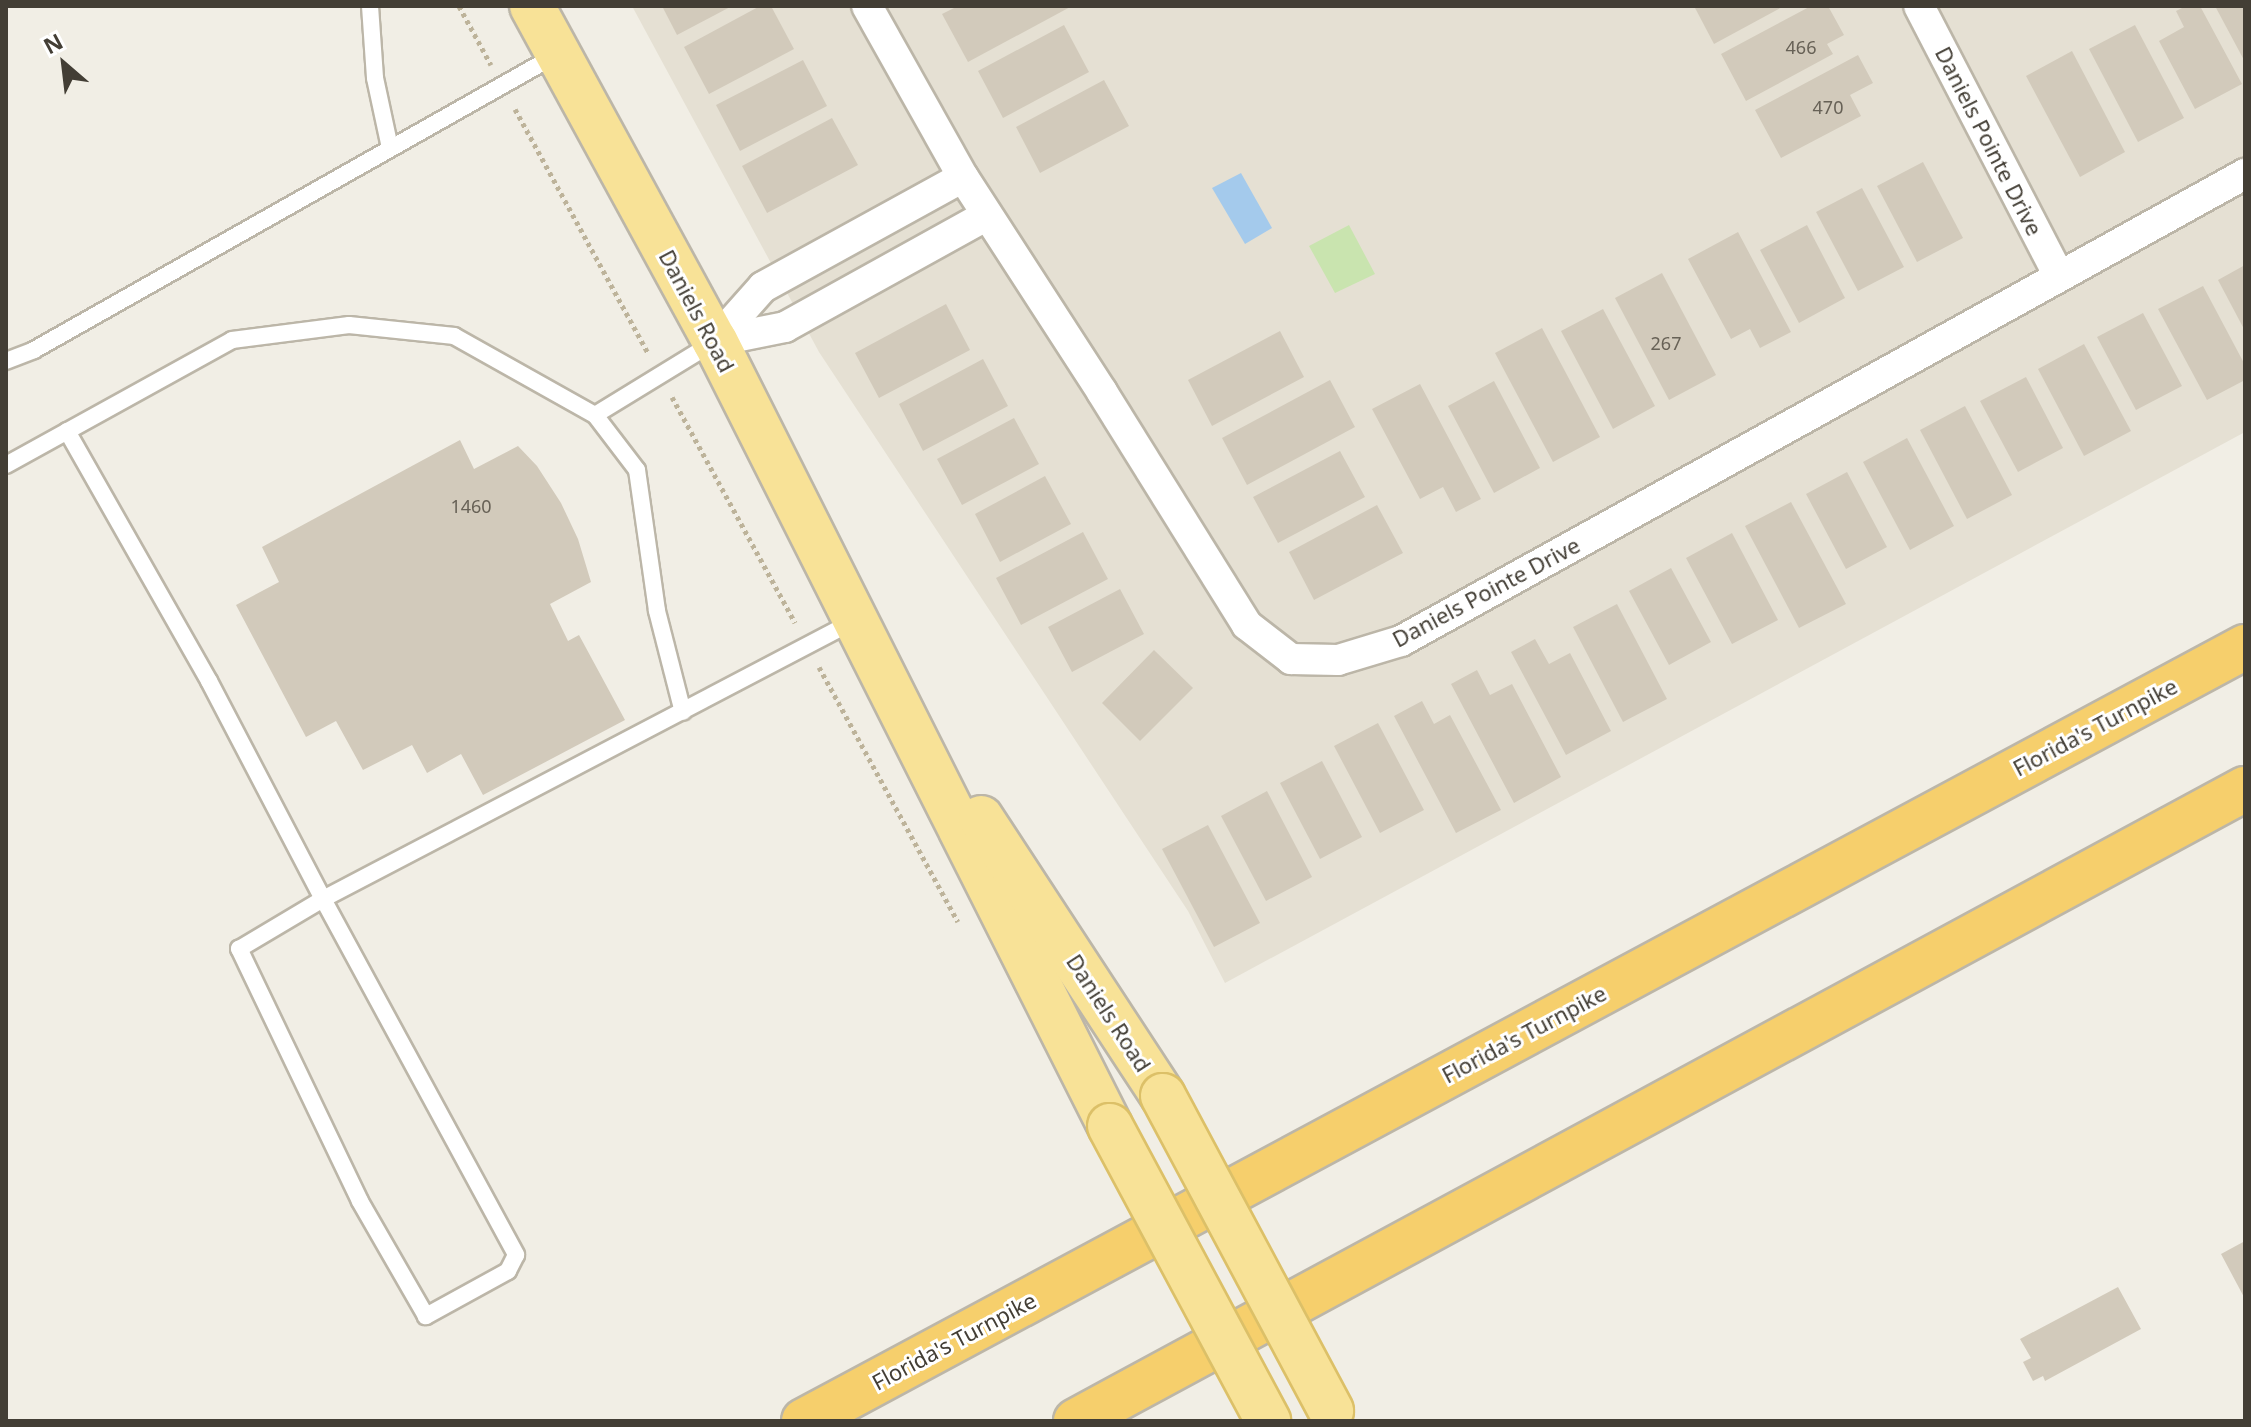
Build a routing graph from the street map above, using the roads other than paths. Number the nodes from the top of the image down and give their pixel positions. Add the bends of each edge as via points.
1 (370, 6) edge
2 (532, 6) edge
3 (867, 6) edge
4 (1919, 6) edge
5 (557, 54) junction
6 (390, 148) junction
7 (2245, 174) edge
8 (963, 177) junction
9 (987, 215) junction
10 (2059, 276) junction
11 (715, 341) junction
12 (6, 361) edge
13 (595, 415) junction
14 (67, 431) junction
15 (6, 465) edge
16 (854, 621) junction
17 (2245, 647) edge
18 (683, 712) junction
19 (2245, 789) edge
20 (323, 899) junction
21 (1334, 1416) edge
22 (804, 1421) edge
23 (1076, 1421) edge
24 (1268, 1421) edge

1 - 6 lane via 375,78
2 - 5 main road, Daniels Road
3 - 8 street, Daniels Pointe Drive
4 - 10 street, Daniels Pointe Drive
5 - 6 lane
5 - 11 main road, Daniels Road
6 - 12 lane
7 - 10 street, Daniels Pointe Drive
8 - 9 street, Daniels Pointe Drive
8 - 11 street via 763,287
9 - 10 street, Daniels Pointe Drive via 1247,625 1291,659 1338,660 1401,641
9 - 11 street via 785,327
11 - 13 lane
11 - 16 main road, Daniels Road
13 - 14 lane via 454,336 349,325 232,340
13 - 18 lane via 637,470 657,611
14 - 15 lane
14 - 20 lane via 209,681
16 - 18 lane
16 - 21 main road, Daniels Road, bridge via 1163,1096
16 - 24 main road, Daniels Road, bridge via 1110,1126
17 - 22 highway, Florida's Turnpike
18 - 20 lane
19 - 23 highway
20 - 20 lane via 516,1255 508,1271 426,1316 360,1201 239,949

